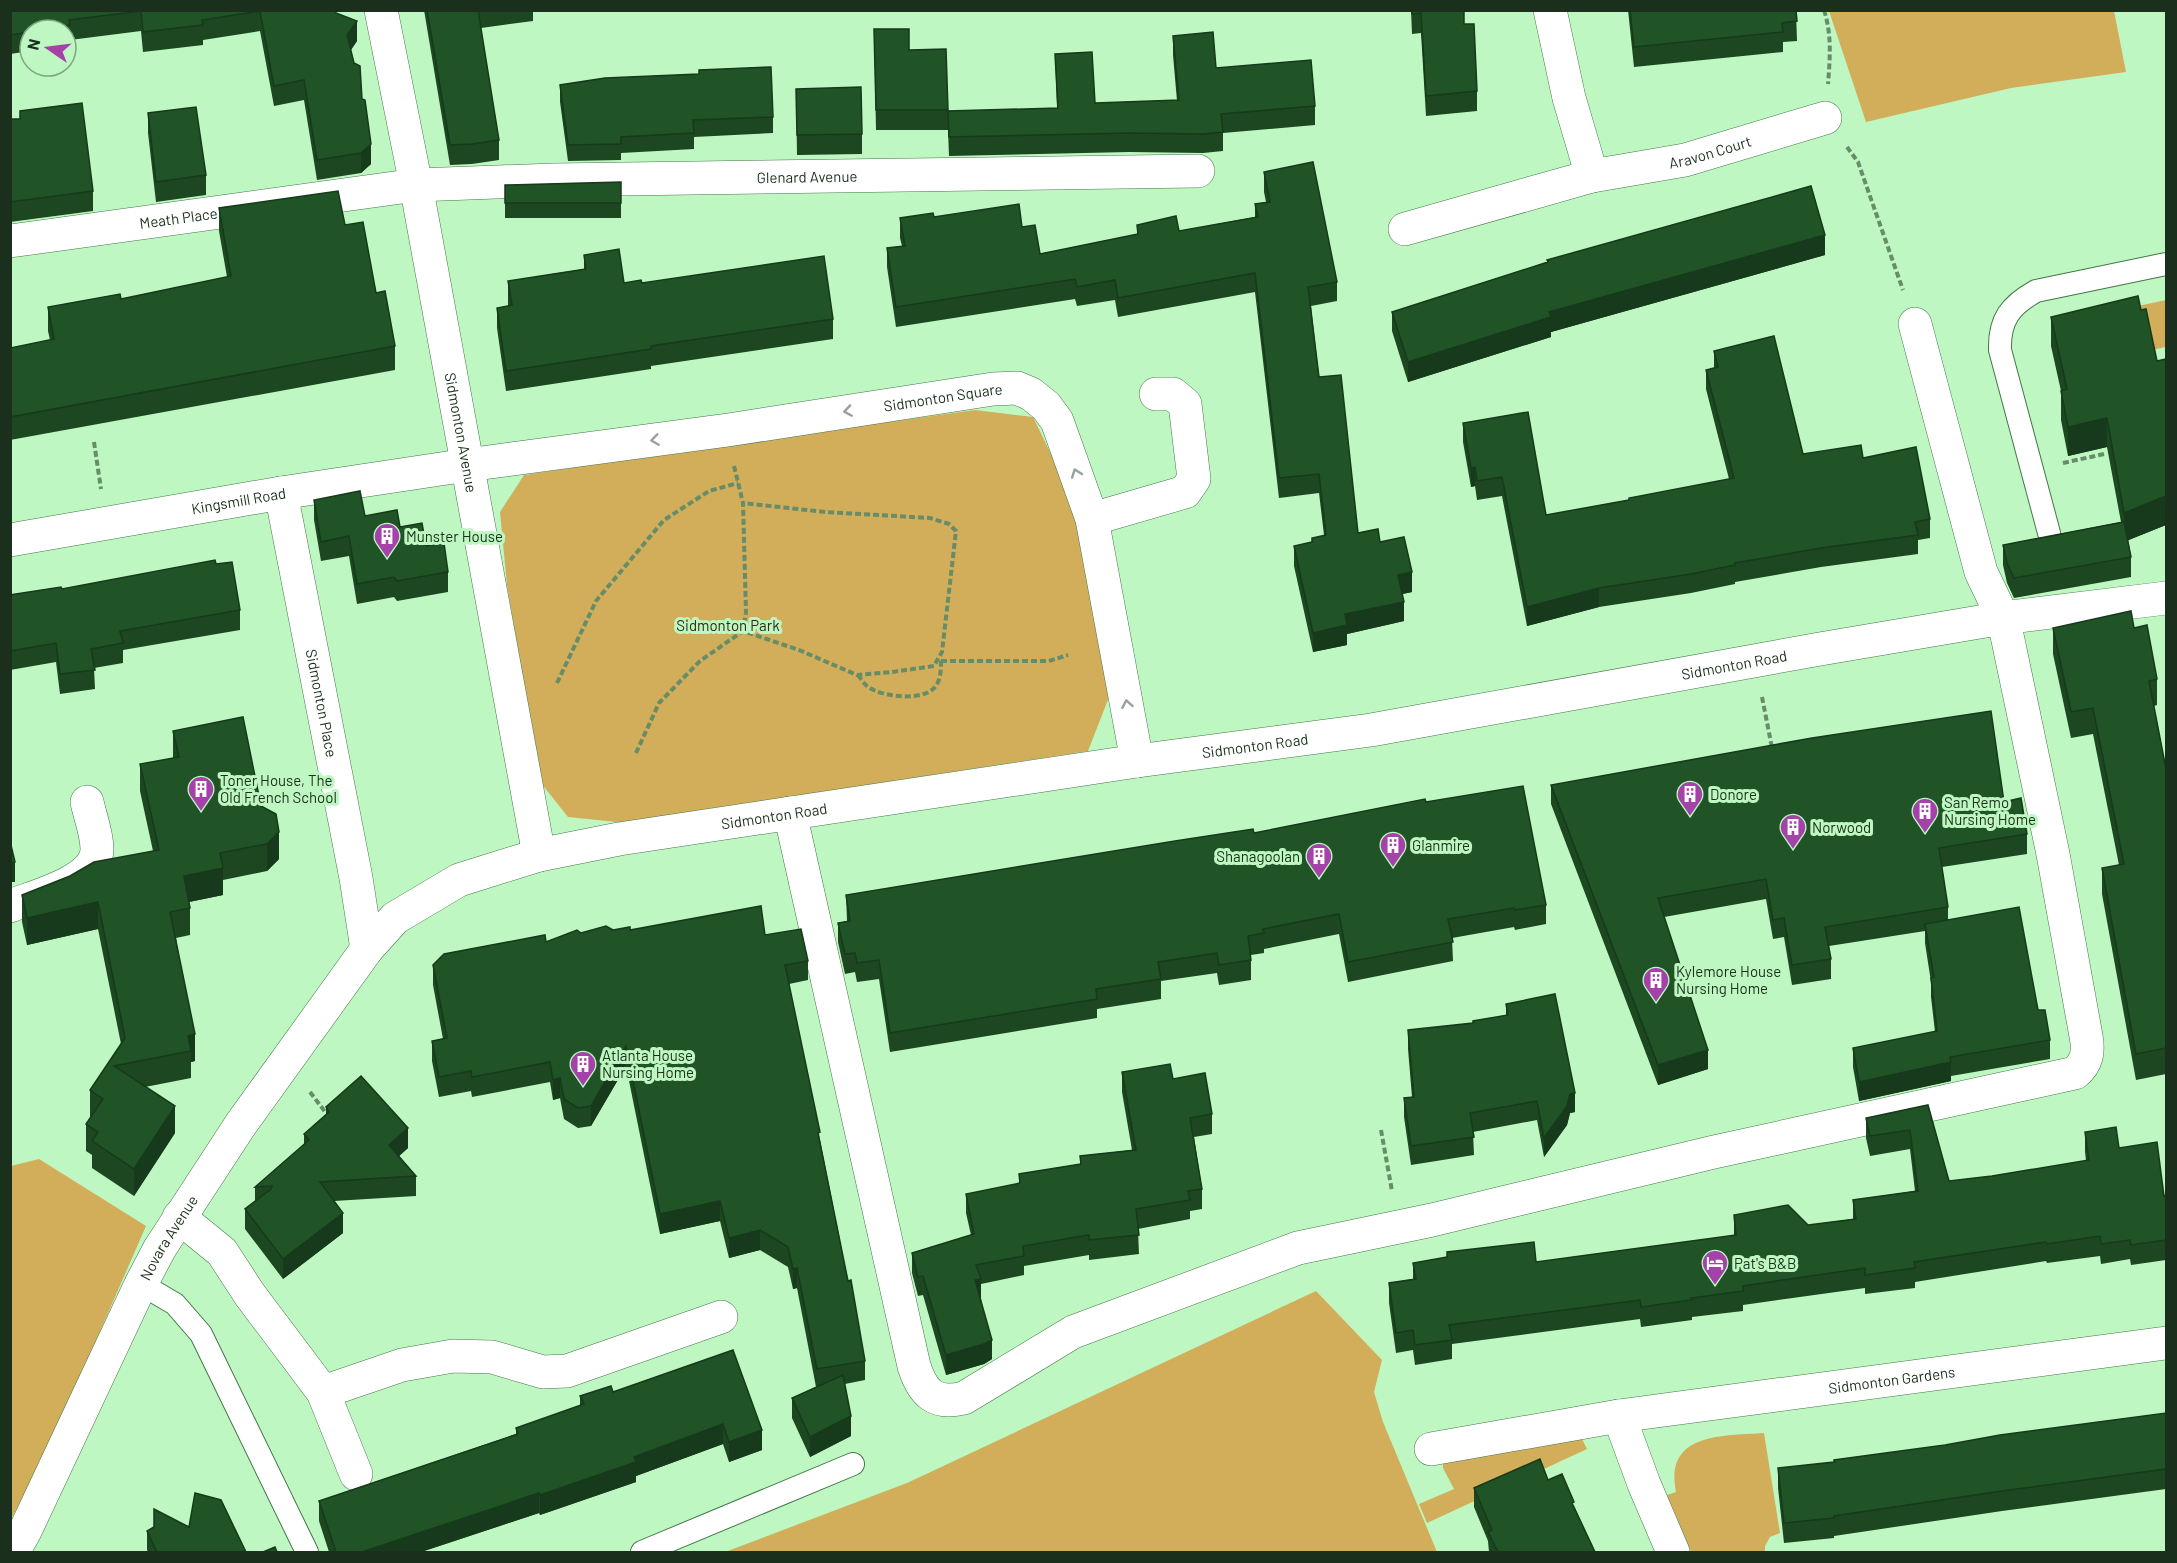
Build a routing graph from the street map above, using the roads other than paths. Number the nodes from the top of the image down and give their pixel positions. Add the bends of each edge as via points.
1 (381, 10) edge
2 (1550, 10) edge
3 (1825, 118) road end
4 (1198, 171) dead end
5 (1592, 176) junction
6 (416, 185) junction
7 (1405, 229) dead end
8 (10, 241) edge
9 (2166, 264) edge
10 (1915, 324) road end
11 (1156, 394) dead end
12 (468, 465) junction
13 (281, 493) junction
14 (1092, 519) junction
15 (2049, 533) dead end
16 (10, 540) edge
17 (2166, 598) edge
18 (2003, 618) junction
19 (1137, 761) junction
20 (87, 802) dead end
21 (790, 813) junction
22 (539, 855) junction
23 (10, 906) edge
24 (367, 949) junction
25 (179, 1216) junction
26 (141, 1284) junction
27 (721, 1317) dead end
28 (2166, 1343) edge
29 (323, 1392) junction
30 (1619, 1416) junction
31 (1431, 1449) dead end
32 (853, 1464) dead end
33 (356, 1474) dead end
34 (13, 1552) edge
35 (307, 1552) edge
36 (642, 1552) edge
37 (1673, 1552) edge

1 - 6 street, Sidmonton Avenue
2 - 5 street via 1569,98
3 - 5 street, Aravon Court via 1684,160
4 - 6 street, Glenard Avenue
5 - 7 street, Aravon Court
6 - 8 street, Meath Place
6 - 12 street, Sidmonton Avenue
9 - 15 lane via 2036,291 2019,300 2003,323 2000,350
10 - 18 street via 1981,572
11 - 14 street via 1173,394 1185,404 1194,479 1185,492
12 - 13 street, Kingsmill Road
14 -> 12 street, Sidmonton Square via 1057,421 1046,406 1017,388
12 - 22 street, Sidmonton Avenue
13 - 16 street, Kingsmill Road
13 - 24 street, Sidmonton Place
19 -> 14 street, Sidmonton Square
17 - 18 street, Sidmonton Road
18 - 19 street, Sidmonton Road via 1371,730
18 - 21 street via 2086,1036 2087,1057 2075,1073 1298,1248 1073,1332 964,1398 950,1401 936,1398 920,1384 914,1366
19 - 21 street, Sidmonton Road
20 - 23 street via 97,850 91,867 72,882
21 - 22 street, Sidmonton Road
22 - 24 street, Sidmonton Road via 459,880 395,918
24 - 25 street, Novara Avenue
25 - 26 street, Novara Avenue
25 - 29 street via 222,1252
26 - 34 street, Novara Avenue
26 - 35 lane via 175,1304 201,1334
27 - 29 street via 567,1371 543,1372 492,1357 453,1356 402,1365
28 - 30 street, Sidmonton Gardens
29 - 33 street
30 - 31 street, Sidmonton Gardens
30 - 37 street
32 - 36 lane

